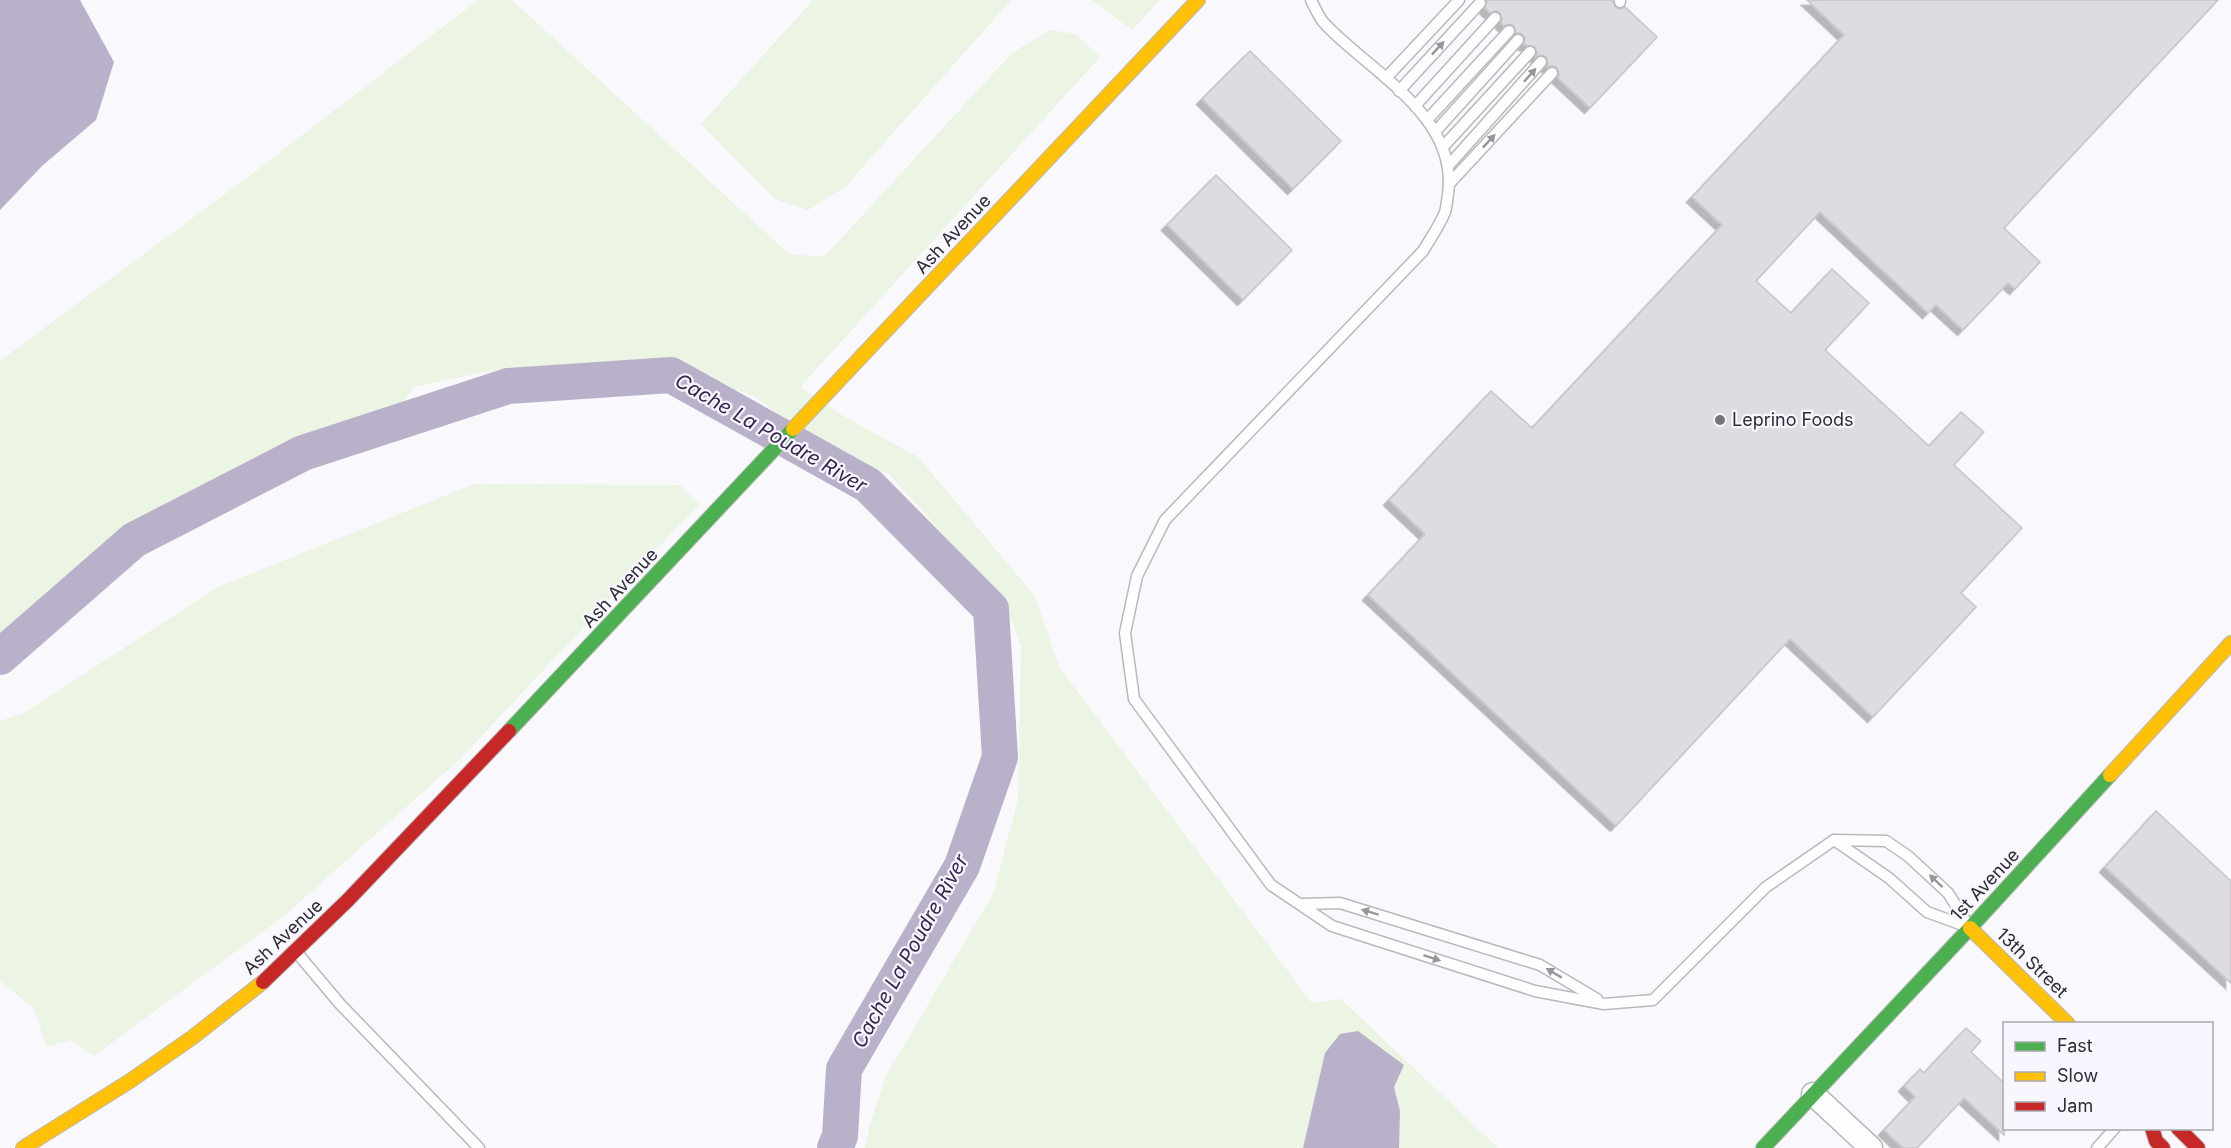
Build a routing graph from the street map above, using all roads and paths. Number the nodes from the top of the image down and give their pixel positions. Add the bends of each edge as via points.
1 (1198, 0) edge
2 (1311, 0) edge
3 (1459, 0) edge
4 (1480, 3) dead end
5 (1495, 18) dead end
6 (1509, 31) dead end
7 (1518, 40) dead end
8 (1530, 51) dead end
9 (1541, 62) dead end
10 (1552, 73) dead end
11 (1386, 78) junction
12 (1399, 91) junction
13 (1415, 106) junction
14 (1427, 120) junction
15 (1435, 132) junction
16 (1443, 147) junction
17 (1449, 165) junction
18 (1449, 184) junction
19 (2231, 643) edge
20 (1834, 840) junction
21 (1301, 904) junction
22 (1970, 928) junction
23 (296, 952) junction
24 (1604, 1004) junction
25 (2067, 1022) edge
26 (1814, 1094) junction
27 (2113, 1130) edge
28 (2153, 1130) edge
29 (2180, 1130) edge
30 (22, 1148) edge
31 (479, 1148) edge
32 (1763, 1148) edge
33 (1871, 1148) edge
34 (2097, 1148) edge
35 (2163, 1148) edge
36 (2198, 1148) edge

1 - 23 main road, Ash Avenue
2 - 11 lane via 1323,22
3 - 11 lane
12 -> 4 lane
5 - 13 lane
6 - 14 lane
7 - 15 lane
8 - 16 lane
17 -> 9 lane
18 -> 10 lane
11 - 12 lane
12 - 13 lane
13 - 14 lane
14 - 15 lane
15 - 16 lane
16 - 17 lane
17 - 18 lane
18 - 21 lane via 1446,211 1423,251 1165,520 1137,576 1125,633 1134,699 1271,885
19 - 22 main road, 1st Avenue
20 - 22 lane via 1889,878 1927,912
22 -> 20 lane via 1948,893 1886,841
20 - 24 lane via 1766,887 1653,1000
21 -> 24 lane via 1332,926 1535,992
24 -> 21 lane via 1540,965 1340,903
22 - 25 main road, 13th Street
22 - 26 main road, 1st Avenue
23 - 30 main road, Ash Avenue via 193,1037
23 - 31 lane via 340,1004
26 - 32 main road, 1st Avenue
26 - 33 street
27 - 34 lane
28 - 35 main road
29 - 36 main road

